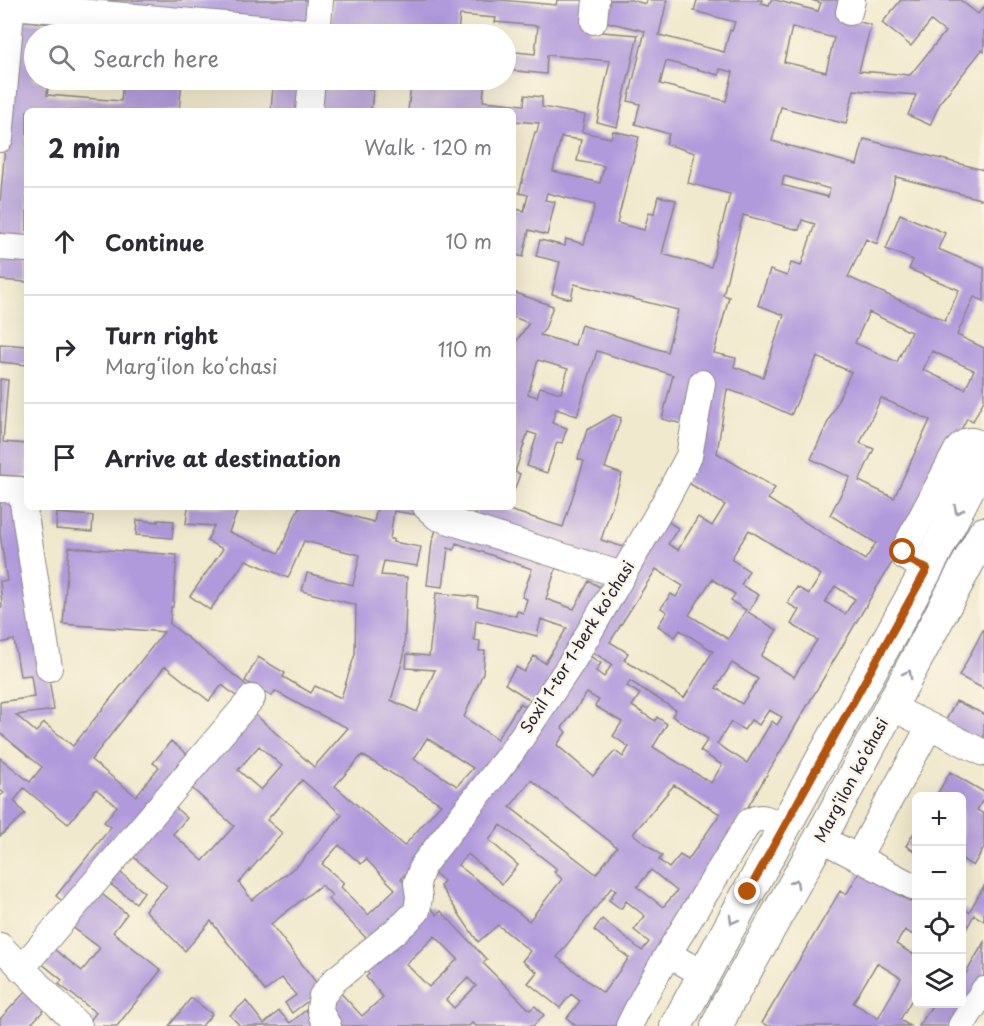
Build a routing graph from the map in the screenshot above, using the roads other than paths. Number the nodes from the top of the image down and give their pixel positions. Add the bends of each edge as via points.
1 (320, 0) edge
2 (12, 3) edge
3 (219, 24) edge
4 (318, 24) edge
5 (311, 90) edge
6 (309, 108) edge
7 (0, 139) edge
8 (0, 247) edge
9 (24, 249) edge
10 (702, 383) dead end
11 (984, 446) edge
12 (984, 458) edge
13 (16, 490) edge
14 (429, 510) edge
15 (984, 533) edge
16 (927, 569) junction
17 (622, 575) junction
18 (49, 668) dead end
19 (252, 698) dead end
20 (891, 707) junction
21 (930, 726) junction
22 (984, 753) edge
23 (784, 828) junction
24 (820, 838) junction
25 (858, 857) junction
26 (912, 886) edge
27 (0, 946) edge
28 (668, 954) junction
29 (21, 969) junction
30 (703, 974) junction
31 (984, 990) edge
32 (79, 1026) edge
33 (328, 1026) edge
34 (629, 1026) edge
35 (676, 1026) edge
36 (717, 1026) edge
37 (961, 1026) edge

1 - 4 street
2 - 3 street
2 - 7 street
5 - 6 street
8 - 9 street
10 - 17 street, Soxil 1-tor 1-berk koʻchasi via 689,456
11 - 16 street via 973,440 957,450 903,552 904,557
12 -> 16 main road, Margʻilon koʻchasi
13 - 18 street
14 - 17 street via 437,517
20 -> 15 main road, Margʻilon koʻchasi
16 - 23 main road, Margʻilon koʻchasi
17 - 33 street, Soxil 1-tor 1-berk koʻchasi via 572,662 511,753 423,866 417,883 417,911 335,980 322,996 320,1008
19 - 29 street
20 - 21 street
20 - 24 main road, Margʻilon koʻchasi
21 - 22 street
21 - 25 street
23 - 28 street via 762,817 748,822
23 -> 30 main road, Margʻilon koʻchasi
24 - 25 street
36 -> 24 main road, Margʻilon koʻchasi
25 - 26 street
27 - 29 street
28 - 30 street
28 - 34 street
29 - 32 street
30 - 35 main road, Margʻilon koʻchasi
31 - 37 street

